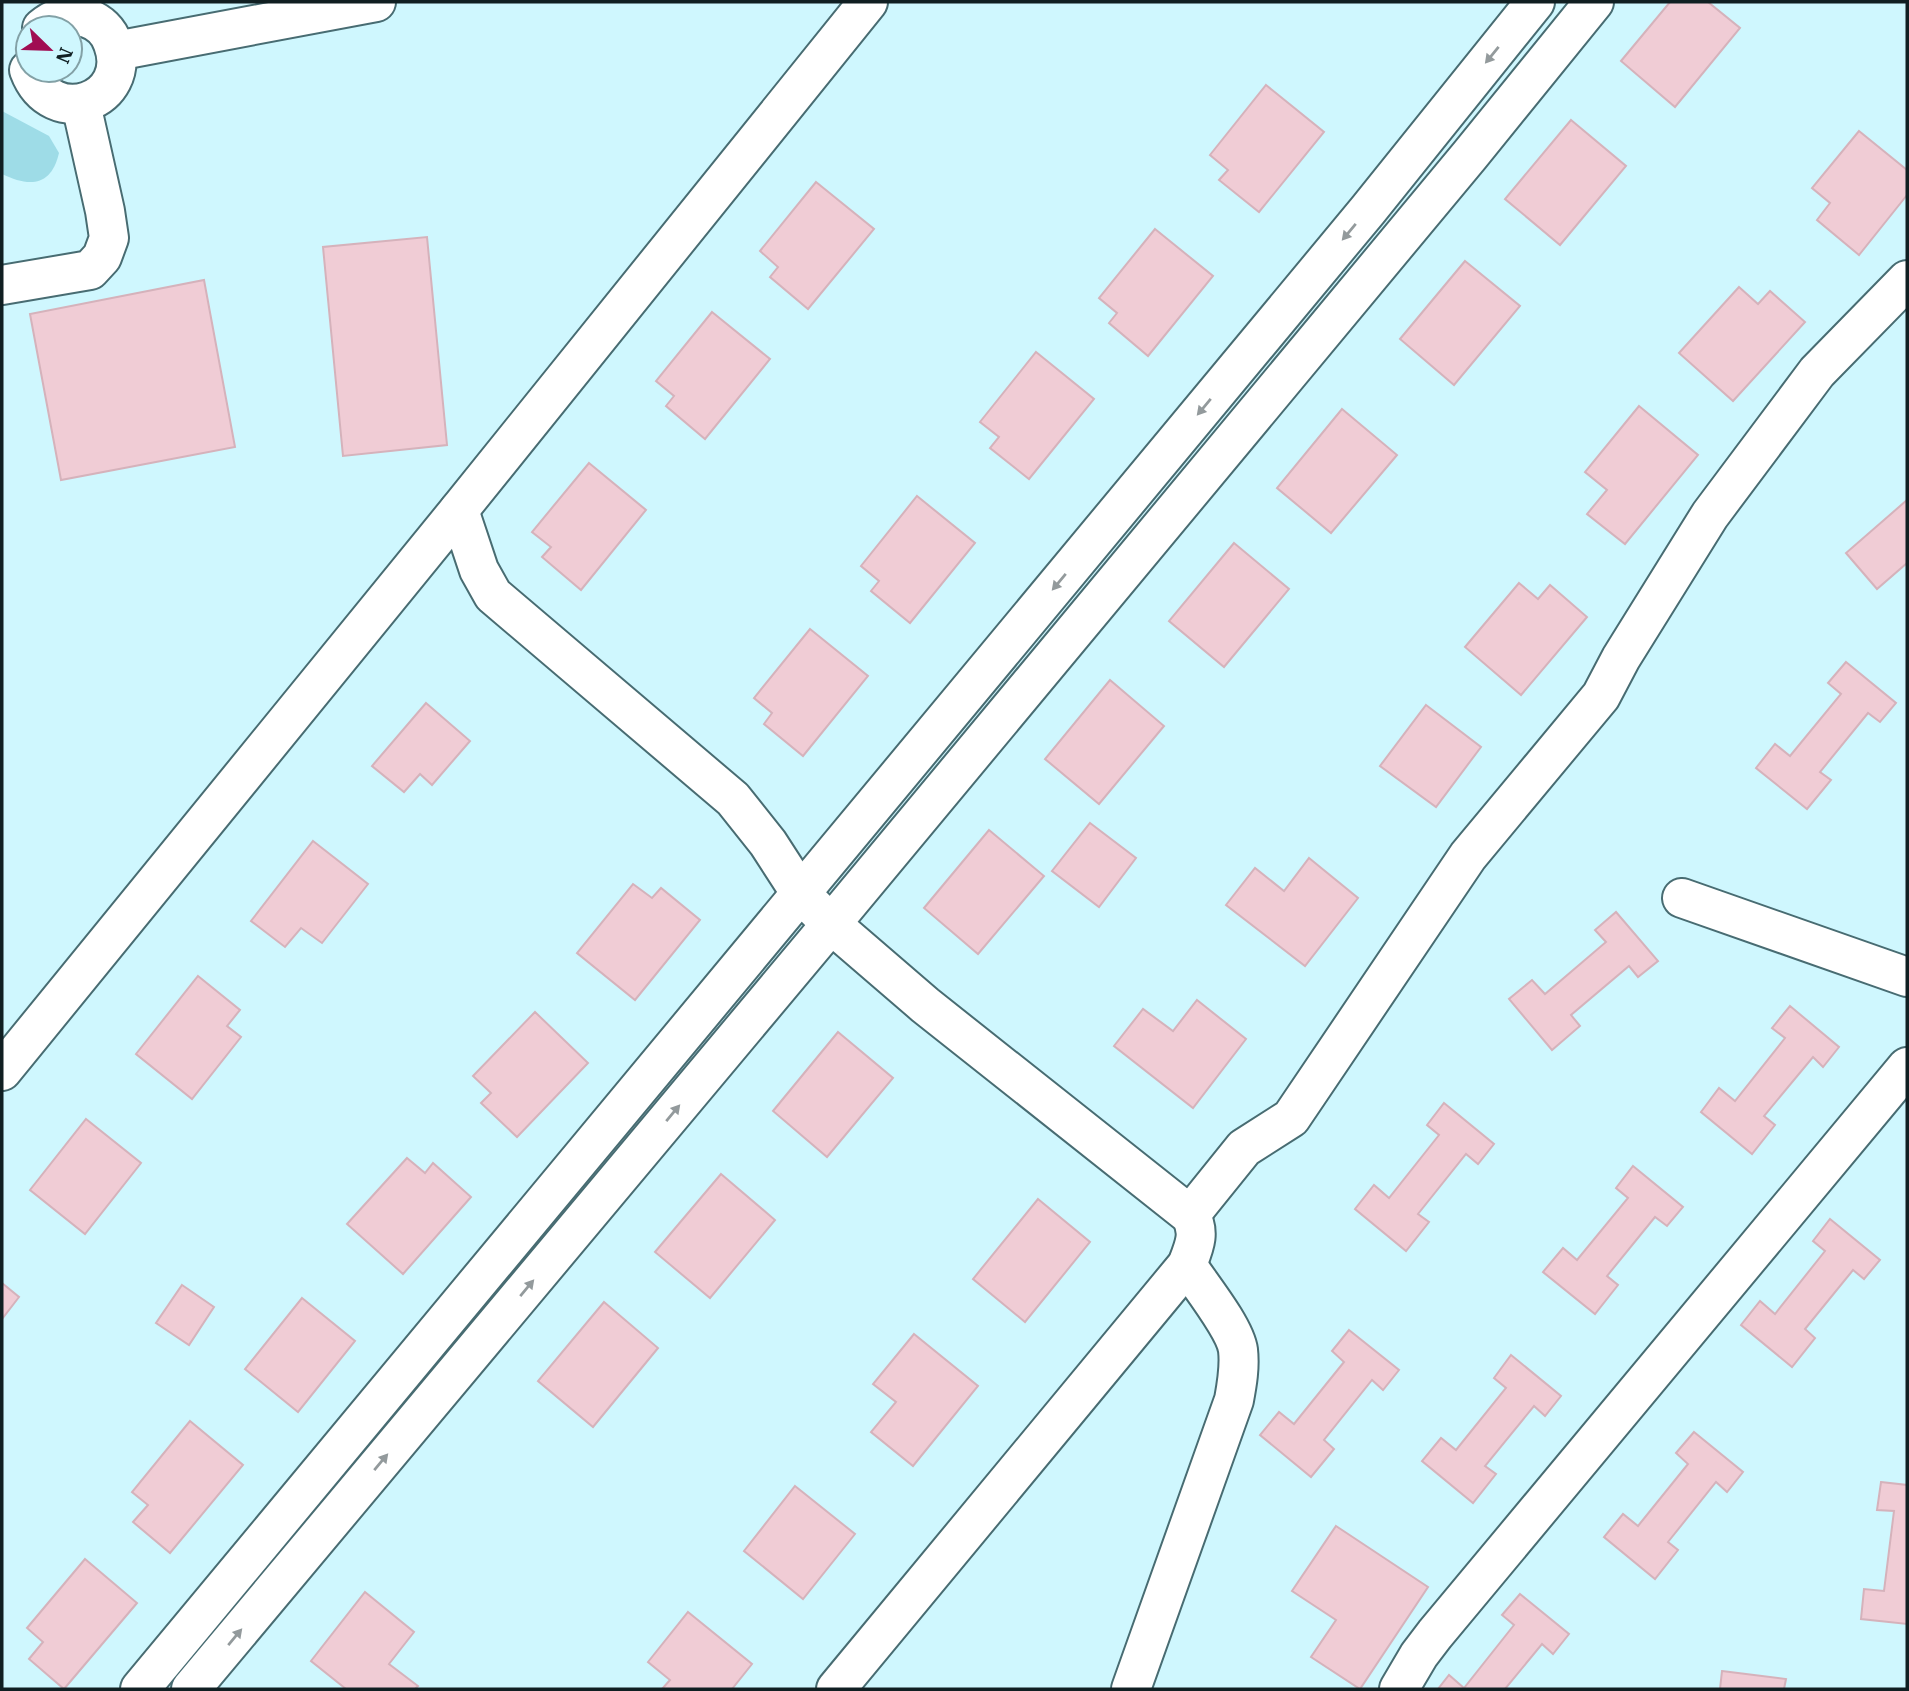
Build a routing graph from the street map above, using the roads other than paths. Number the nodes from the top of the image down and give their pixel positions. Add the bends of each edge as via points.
1 (376, 2) edge
2 (868, 2) edge
3 (1535, 2) edge
4 (1594, 2) edge
5 (84, 17) edge
6 (116, 51) junction
7 (35, 84) edge
8 (81, 104) junction
9 (1907, 280) edge
10 (2, 285) edge
11 (459, 510) junction
12 (801, 894) junction
13 (1682, 898) dead end
14 (831, 924) junction
15 (1907, 977) edge
16 (1907, 1067) edge
17 (2, 1071) edge
18 (1190, 1215) junction
19 (1187, 1265) junction
20 (139, 1689) edge
21 (191, 1689) edge
22 (836, 1689) edge
23 (1131, 1689) edge
24 (1399, 1689) edge

1 - 6 street
2 - 11 street
3 -> 12 street
4 - 14 street
5 - 6 street via 103,27
6 - 8 street via 113,79 94,99
7 - 8 street via 53,101
8 - 10 street via 106,211 109,239 102,257 90,270
9 - 18 street via 1817,372 1710,515 1601,696 1468,856 1291,1118 1244,1148
11 - 12 street via 479,570 493,595 733,799
11 - 17 street
12 - 14 street
12 - 20 street
13 - 15 street
14 - 18 street via 925,1005
21 -> 14 street
16 - 24 street via 1435,1634
18 - 19 street via 1196,1241
19 - 22 street
19 - 23 street via 1227,1324 1238,1348 1238,1371 1234,1400

